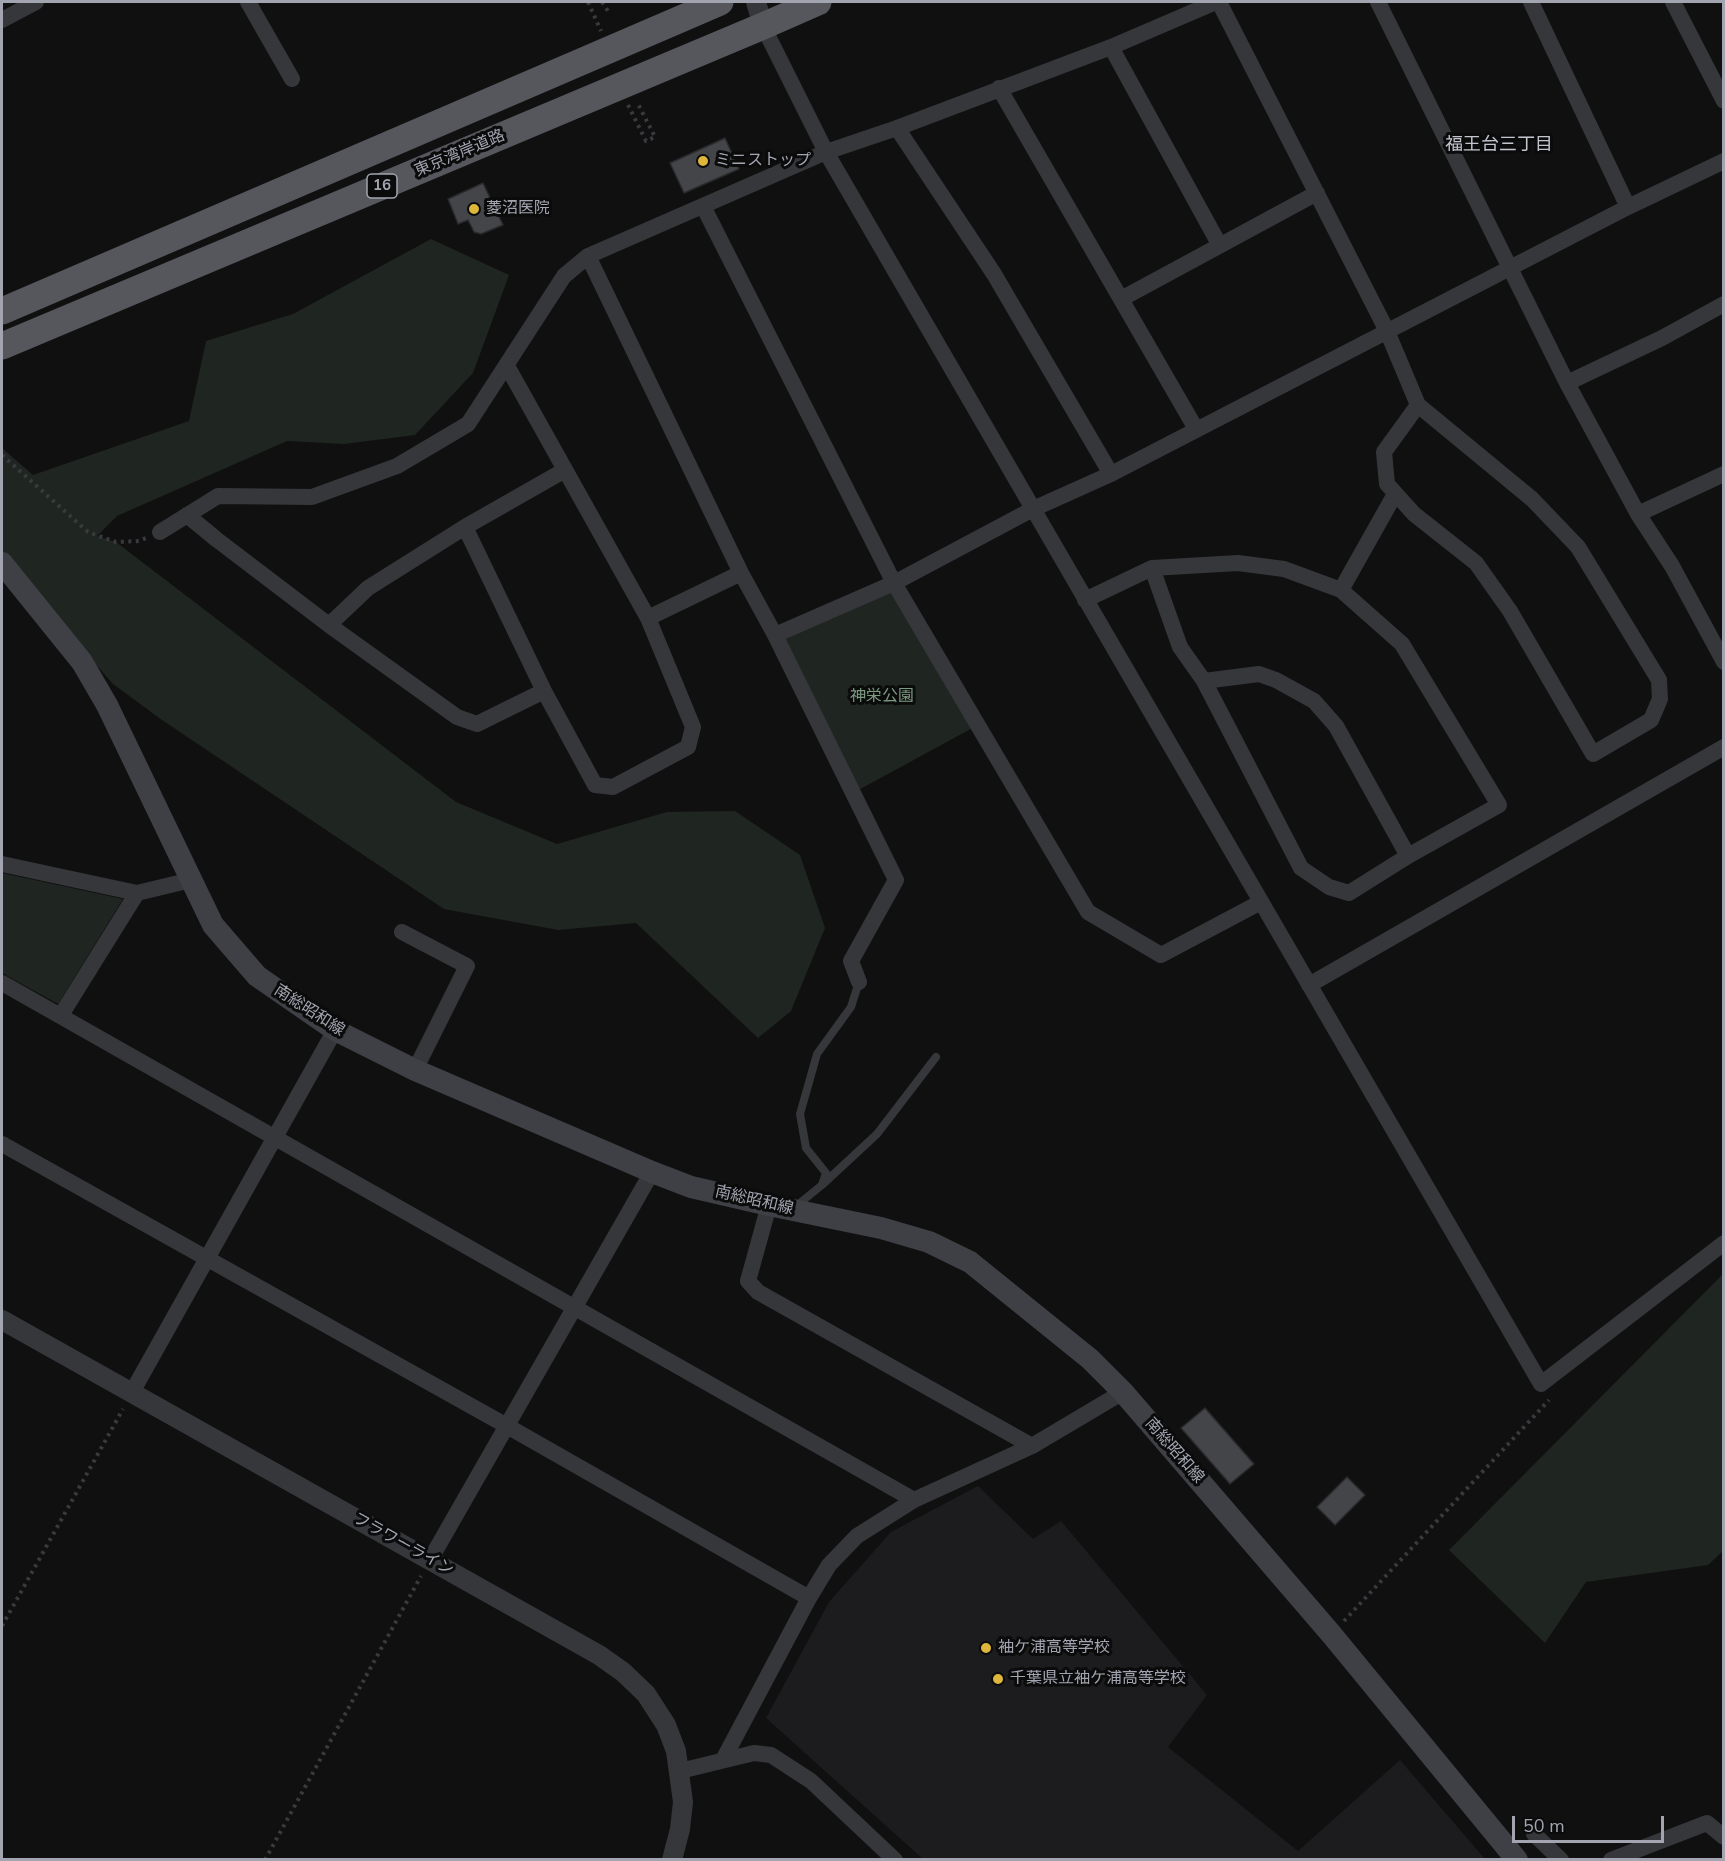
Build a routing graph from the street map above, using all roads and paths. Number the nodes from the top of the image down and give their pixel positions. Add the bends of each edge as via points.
1 (36, 2) edge
2 (248, 2) edge
3 (588, 2) edge
4 (602, 2) edge
5 (720, 2) edge
6 (818, 2) edge
7 (1217, 2) edge
8 (1378, 2) edge
9 (1531, 2) edge
10 (1673, 2) edge
11 (610, 14) dead end
12 (759, 14) edge
13 (594, 19) dead end
14 (2, 20) edge
15 (1111, 47) junction
16 (292, 80) dead end
17 (999, 88) junction
18 (634, 96) dead end
19 (626, 101) dead end
20 (1724, 101) edge
21 (897, 128) junction
22 (826, 152) junction
23 (1724, 161) edge
24 (1317, 193) junction
25 (703, 206) junction
26 (1628, 207) junction
27 (1219, 244) junction
28 (588, 256) junction
29 (1510, 268) junction
30 (1121, 299) junction
31 (1724, 304) edge
32 (2, 311) edge
33 (1387, 331) junction
34 (2, 346) edge
35 (507, 366) junction
36 (1567, 384) junction
37 (1418, 405) junction
38 (1196, 429) junction
39 (2, 456) edge
40 (565, 470) junction
41 (1111, 474) junction
42 (1724, 474) edge
43 (1395, 494) junction
44 (1033, 509) junction
45 (1638, 514) junction
46 (188, 515) junction
47 (465, 526) junction
48 (160, 532) joint
49 (2, 564) edge
50 (1152, 568) junction
51 (741, 573) junction
52 (894, 583) junction
53 (1341, 590) junction
54 (1085, 600) junction
55 (648, 618) junction
56 (329, 624) junction
57 (775, 635) junction
58 (1724, 662) edge
59 (1204, 681) junction
60 (544, 691) junction
61 (1724, 747) edge
62 (1408, 856) junction
63 (2, 864) edge
64 (191, 879) junction
65 (137, 893) junction
66 (1261, 902) junction
67 (402, 932) dead end
68 (859, 982) joint
69 (2, 983) edge
70 (1309, 985) junction
71 (61, 1015) junction
72 (335, 1030) junction
73 (936, 1057) dead end
74 (415, 1070) junction
75 (274, 1138) junction
76 (2, 1144) edge
77 (652, 1172) junction
78 (822, 1185) junction
79 (769, 1205) junction
80 (792, 1210) junction
81 (1724, 1243) edge
82 (206, 1259) junction
83 (575, 1307) junction
84 (2, 1320) edge
85 (1123, 1392) junction
86 (131, 1394) junction
87 (1552, 1396) dead end
88 (507, 1426) junction
89 (1032, 1446) junction
90 (914, 1500) junction
91 (430, 1560) junction
92 (809, 1598) junction
93 (2, 1626) edge
94 (1332, 1635) junction
95 (723, 1760) junction
96 (680, 1771) junction
97 (1533, 1834) dead end
98 (1724, 1837) edge
99 (265, 1860) edge
100 (672, 1860) edge
101 (895, 1860) edge
102 (1517, 1860) edge
103 (1561, 1860) edge
104 (1611, 1860) edge

1 - 14 street
2 - 16 street
3 - 13 path
4 - 11 path
5 - 32 highway, 16
6 - 12 highway, 東京湾岸道路 / 16
7 - 15 street
7 - 24 street
8 - 29 street
9 - 26 street
10 - 20 street
12 - 22 street
12 - 34 highway, 東京湾岸道路 / 16
15 - 17 street
15 - 27 street
17 - 21 street
17 - 30 street
18 - 19 path via 655,137 646,141
21 - 22 street
21 - 41 street via 994,274
22 - 25 street
22 - 44 street
23 - 26 street
24 - 27 street
24 - 33 street
25 - 28 street
25 - 52 street
26 - 29 street
27 - 30 street
28 - 35 street via 564,276
28 - 51 street
29 - 33 street
29 - 36 street
30 - 38 street
31 - 36 street
33 - 37 street
33 - 38 street
35 - 40 street
35 - 46 street via 468,424 397,466 312,497 218,496
36 - 45 street
37 - 43 street via 1384,452 1387,484
37 - 43 street via 1532,499 1578,547 1659,680 1660,699 1651,720 1593,754 1510,611 1476,563
38 - 41 street
39 - 48 path via 88,532 116,542 139,541
40 - 47 street
40 - 55 street
41 - 44 street
42 - 45 street
43 - 53 street
44 - 52 street
44 - 54 street
45 - 58 street via 1672,566
46 - 48 street
46 - 56 street
47 - 56 street via 368,588
47 - 60 street
49 - 64 main road, 南総昭和線 via 82,662 107,705
50 - 53 street via 1238,563 1284,569
50 - 54 street
50 - 59 street via 1180,647
51 - 55 street
51 - 57 street
52 - 57 street
52 - 66 street via 1088,912 1161,955
53 - 62 street via 1402,644 1499,805
54 - 66 street
55 - 60 street via 693,727 688,747 613,787 595,785
56 - 60 street via 457,717 477,724
57 - 68 street via 896,880 851,961
59 - 62 street via 1259,674 1314,702 1336,726
59 - 62 street via 1301,868 1329,887 1349,893
61 - 70 street
63 - 65 street
64 - 65 street
64 - 72 main road, 南総昭和線 via 213,925 257,976
65 - 71 street
66 - 70 street
67 - 74 street via 467,966
68 - 78 lane via 851,1007 817,1054 800,1114 806,1148 826,1173
69 - 71 street
70 - 81 street via 1541,1384
71 - 75 street
72 - 74 main road, 南総昭和線
72 - 75 street
73 - 78 lane via 877,1134
74 - 77 main road, 南総昭和線
75 - 82 street
75 - 83 street
76 - 82 street
77 - 79 main road, 南総昭和線 via 691,1187
77 - 83 street
78 - 80 lane
79 - 80 main road, 南総昭和線
79 - 89 street via 748,1281 758,1292
80 - 85 main road, 南総昭和線 via 929,1242 970,1262 1090,1359
82 - 86 street
82 - 88 street
83 - 88 street
83 - 90 street
84 - 86 street, フラワーライン
85 - 89 street
85 - 94 main road, 南総昭和線
86 - 91 street, フラワーライン
86 - 93 path
87 - 94 path
88 - 91 street
88 - 92 street
89 - 90 street
90 - 92 street via 857,1536 829,1565
91 - 96 street, フラワーライン via 623,1672 646,1694 666,1725
91 - 99 path
92 - 95 street
94 - 102 main road, 南総昭和線
95 - 96 street
95 - 101 street via 754,1753 771,1755 811,1781
96 - 100 street, フラワーライン via 683,1802
97 - 103 street
98 - 104 street via 1707,1822

